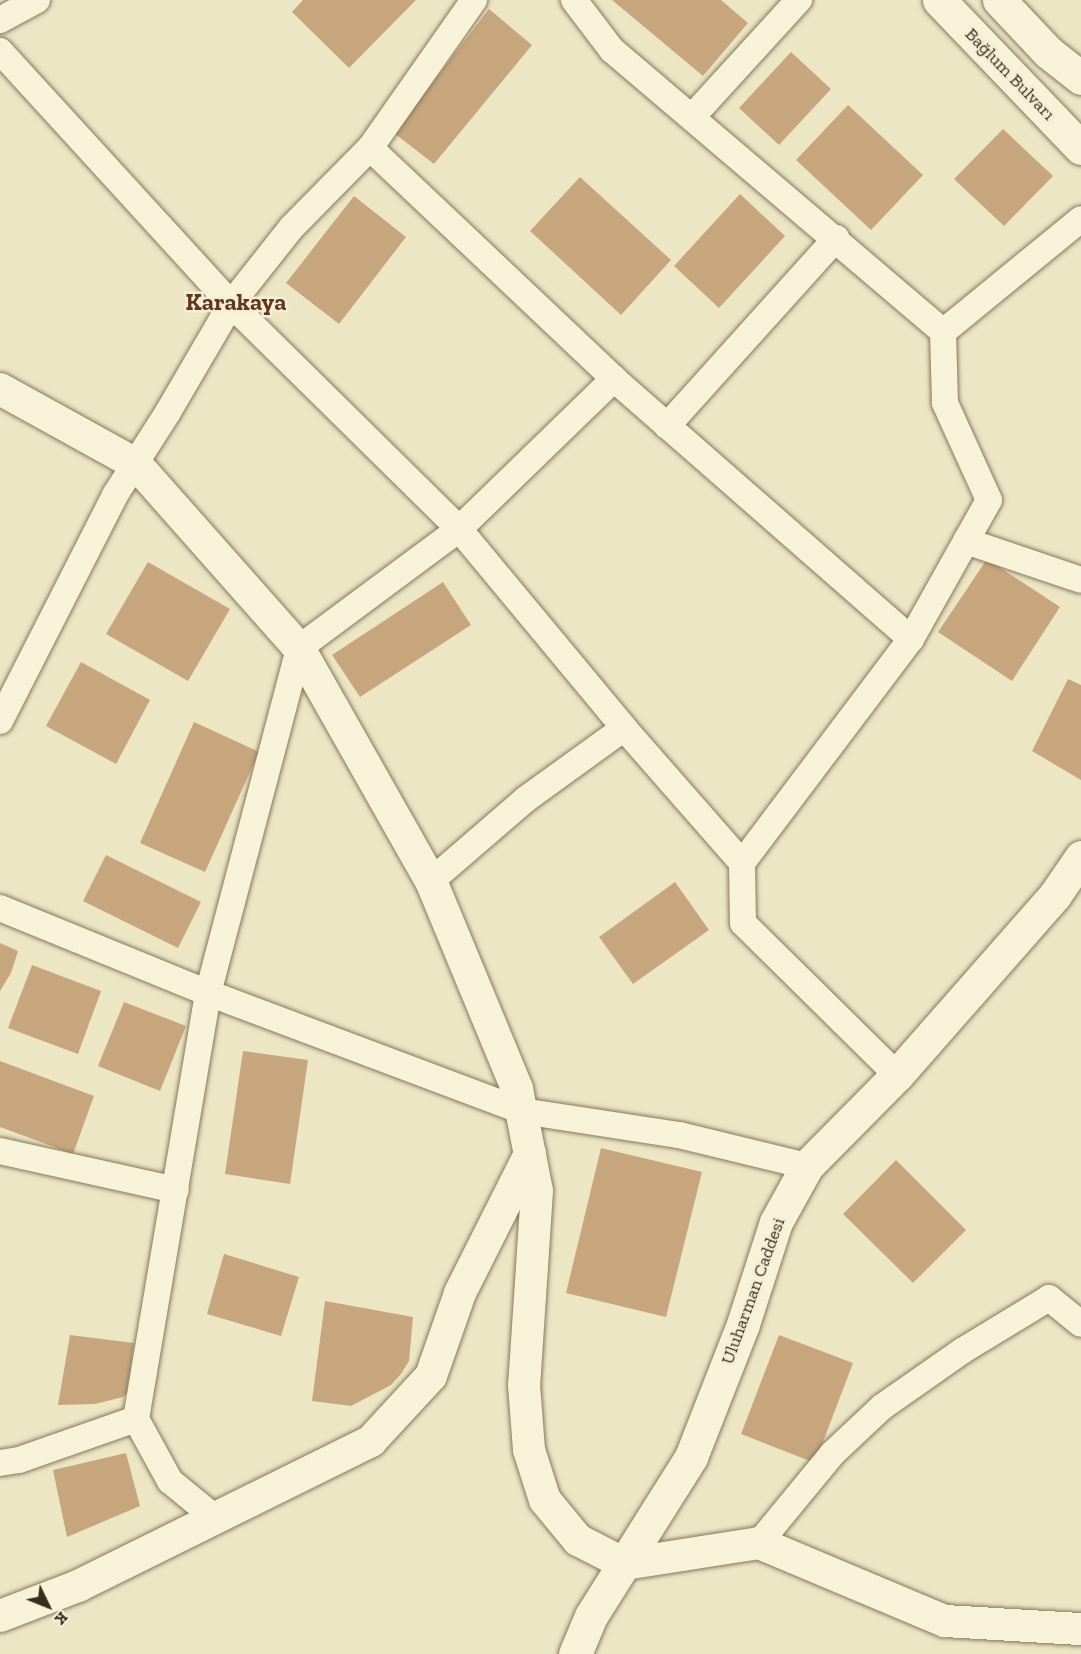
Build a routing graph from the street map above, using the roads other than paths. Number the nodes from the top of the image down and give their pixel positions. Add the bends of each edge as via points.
1 (37, 0) edge
2 (474, 0) edge
3 (574, 0) edge
4 (800, 0) edge
5 (939, 0) edge
6 (999, 0) edge
7 (0, 21) edge
8 (0, 51) edge
9 (1081, 78) edge
10 (692, 117) junction
11 (370, 147) junction
12 (1081, 148) edge
13 (1081, 219) edge
14 (836, 238) junction
15 (231, 304) junction
16 (943, 332) junction
17 (614, 379) junction
18 (0, 390) edge
19 (667, 426) junction
20 (136, 464) junction
21 (459, 529) junction
22 (966, 541) junction
23 (1081, 580) edge
24 (912, 639) junction
25 (299, 648) junction
26 (0, 721) edge
27 (624, 728) junction
28 (1081, 857) edge
29 (742, 863) junction
30 (1081, 871) edge
31 (431, 881) junction
32 (1055, 895) junction
33 (0, 908) edge
34 (208, 993) junction
35 (897, 1075) junction
36 (522, 1111) junction
37 (0, 1151) edge
38 (530, 1154) junction
39 (807, 1166) junction
40 (176, 1190) junction
41 (1081, 1324) edge
42 (136, 1419) junction
43 (0, 1463) edge
44 (215, 1518) junction
45 (759, 1543) junction
46 (625, 1564) junction
47 (0, 1616) edge
48 (1081, 1629) edge
49 (575, 1654) edge

1 - 7 street
2 - 11 street
3 - 10 street via 612,50
4 - 10 street
5 - 12 main road, Bağlum Bulvarı
6 - 9 main road via 1048,52
8 - 15 street
10 - 14 street
11 - 15 street via 292,227
11 - 17 street
13 - 16 street
14 - 16 street
14 - 19 street
15 - 20 street
15 - 21 street
16 - 22 street via 945,403 989,500
17 - 19 street
17 - 21 street
18 - 20 street
19 - 24 street
20 - 25 street
20 - 26 street via 115,495
21 - 25 street
21 - 27 street
22 - 23 street
22 - 24 street
24 - 29 street
25 - 31 street
25 - 34 street
27 - 29 street
27 - 31 street via 526,799
28 - 32 main road, Uluharman Caddesi
29 - 35 street via 743,924
30 - 32 street
31 - 36 street via 518,1089
32 - 35 main road, Uluharman Caddesi
33 - 34 street
34 - 36 street
34 - 40 street
35 - 39 main road, Uluharman Caddesi
36 - 38 street
36 - 39 street via 679,1135
37 - 40 street
38 - 44 street via 460,1293 431,1376 370,1441
38 - 46 street via 537,1191 524,1385 529,1450 545,1500 578,1540
39 - 46 main road, Uluharman Caddesi via 776,1222 743,1324 691,1457
40 - 42 street
41 - 45 street via 1049,1298 962,1351 882,1407 832,1454
42 - 43 street
42 - 44 street via 170,1481
44 - 47 street via 78,1586
45 - 46 street
45 - 48 street via 945,1621
46 - 49 main road, Uluharman Caddesi via 591,1616

